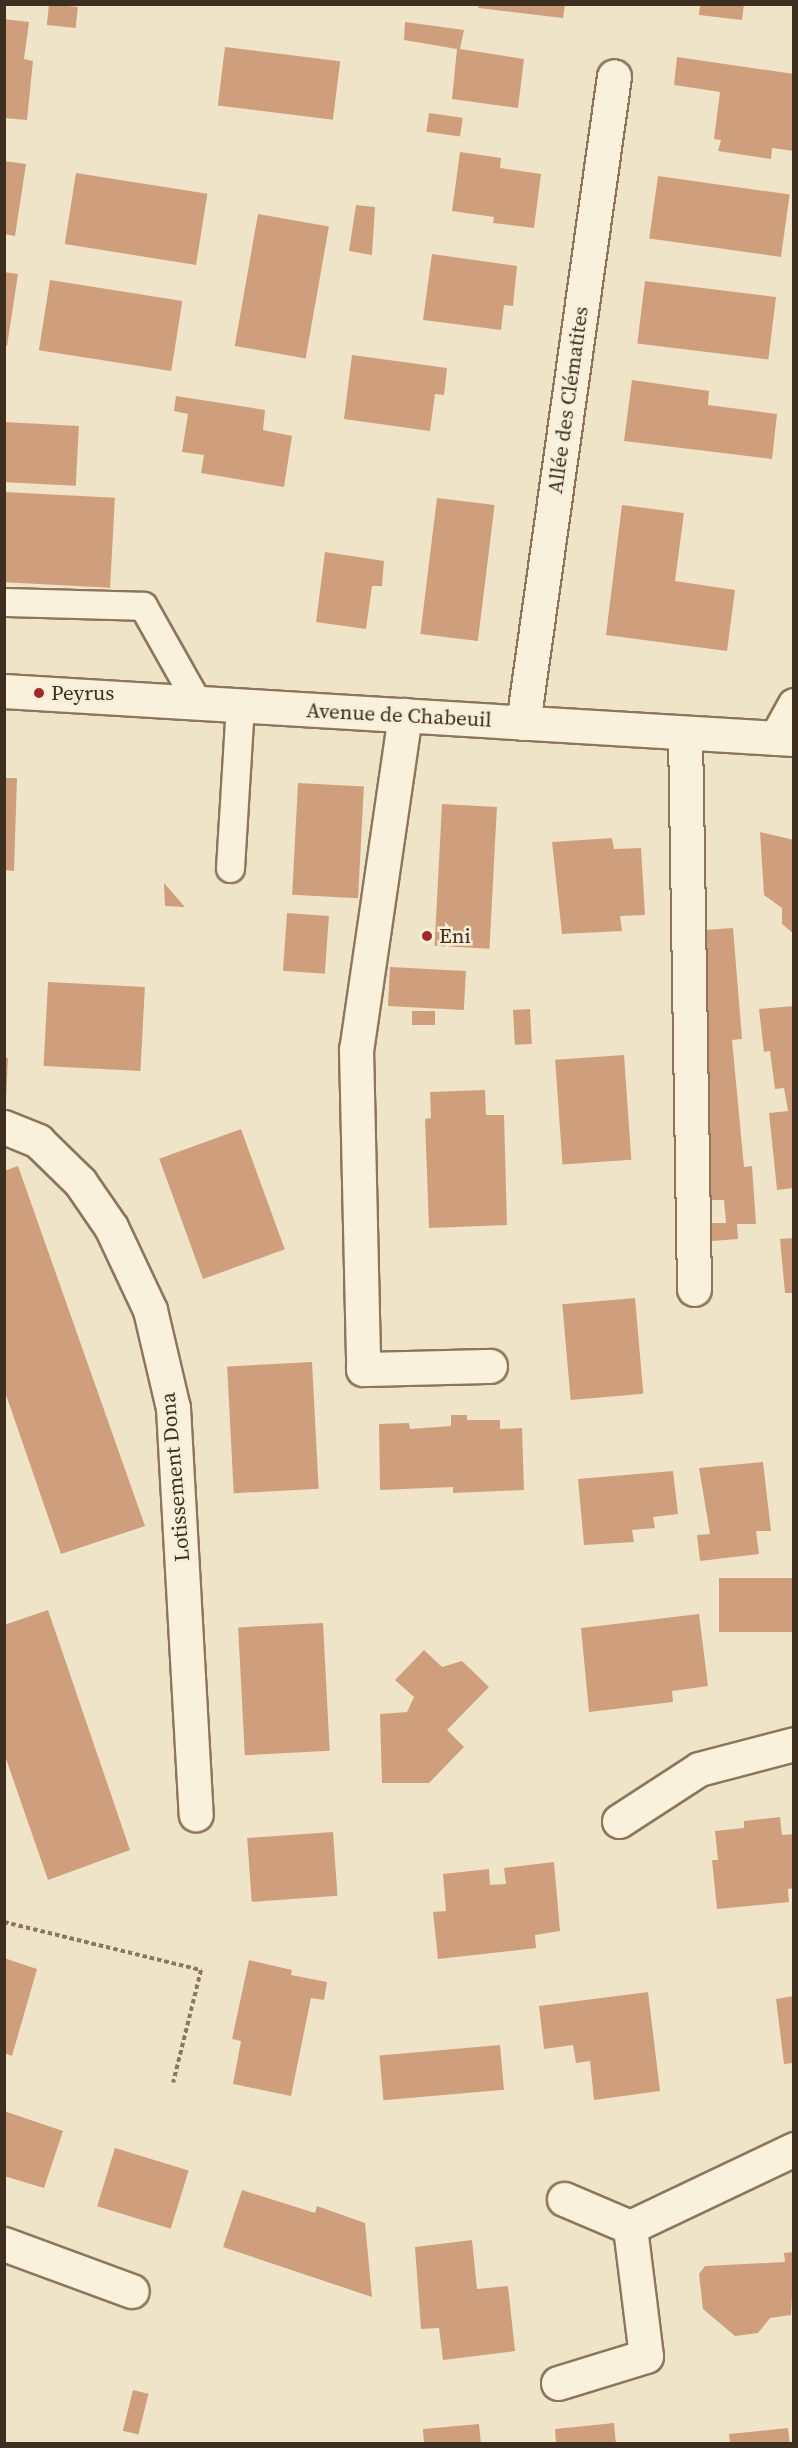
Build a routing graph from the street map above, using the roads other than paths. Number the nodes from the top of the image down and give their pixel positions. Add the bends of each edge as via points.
1 (614, 76) dead end
2 (4, 602) edge
3 (4, 691) edge
4 (197, 702) junction
5 (240, 705) junction
6 (794, 705) edge
7 (405, 716) junction
8 (523, 723) junction
9 (685, 733) junction
10 (785, 739) edge
11 (230, 868) dead end
12 (4, 1127) edge
13 (694, 1289) dead end
14 (490, 1366) dead end
15 (794, 1744) edge
16 (196, 1814) dead end
17 (619, 1821) dead end
18 (794, 2150) edge
19 (564, 2199) dead end
20 (630, 2227) junction
21 (4, 2244) edge
22 (132, 2291) dead end
23 (558, 2383) dead end

1 - 8 street, Allée des Clématites
2 - 4 lane via 143,606
3 - 4 street, Avenue de Chabeuil
4 - 5 street, Avenue de Chabeuil
5 - 7 street, Avenue de Chabeuil
5 - 11 lane
6 - 10 street
7 - 8 street, Avenue de Chabeuil
7 - 14 street via 356,1049 363,1369
8 - 9 street, Avenue de Chabeuil
9 - 10 street, Avenue de Chabeuil
9 - 13 street
12 - 16 street, Lotissement Dona via 38,1141 80,1182 111,1227 150,1310 173,1408
15 - 17 street via 699,1769
18 - 20 street
19 - 20 street
20 - 23 street via 645,2356
21 - 22 street

